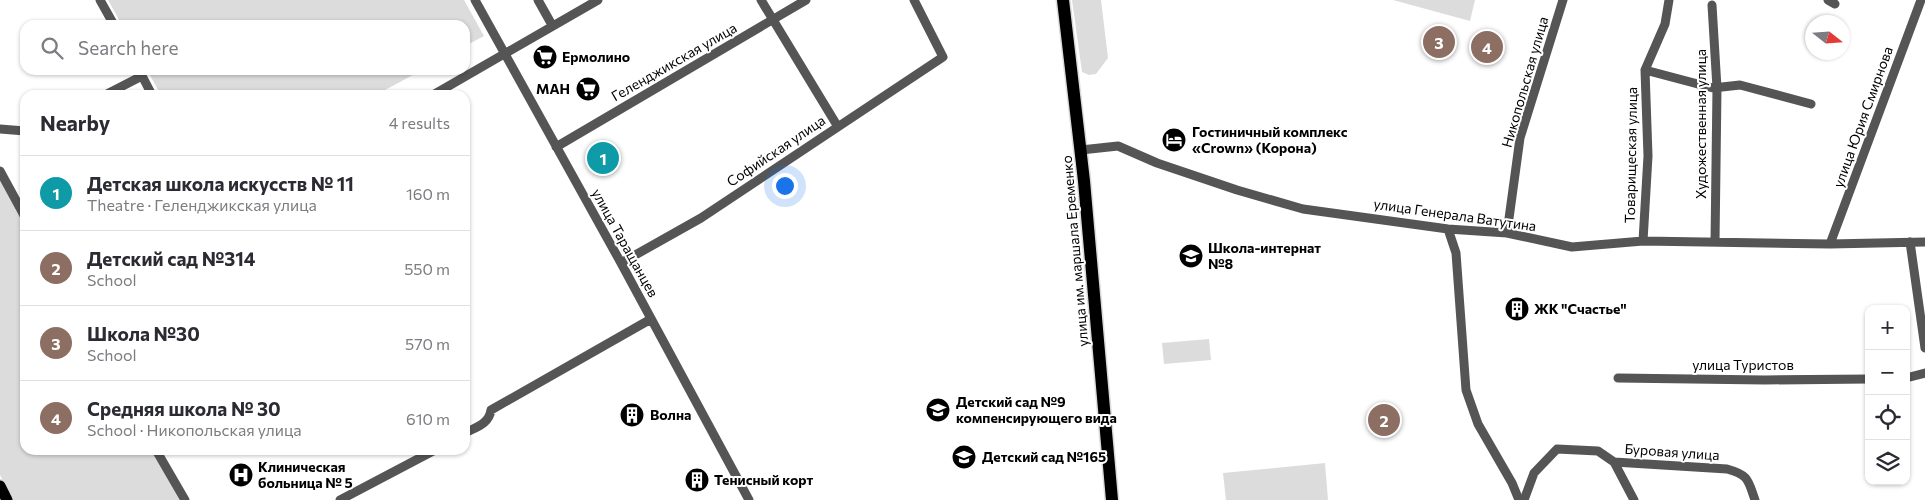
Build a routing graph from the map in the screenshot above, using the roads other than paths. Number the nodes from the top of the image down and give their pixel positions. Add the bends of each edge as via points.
1 (100, 0) edge
2 (475, 0) edge
3 (538, 0) edge
4 (598, 0) edge
5 (762, 0) edge
6 (806, 0) edge
7 (914, 0) edge
8 (1063, 0) edge
9 (1563, 0) edge
10 (1669, 0) edge
11 (1921, 0) edge
12 (1712, 5) dead end
13 (111, 20) edge
14 (773, 20) junction
15 (552, 25) junction
16 (505, 53) junction
17 (1645, 70) junction
18 (470, 73) edge
19 (138, 75) edge
20 (142, 75) edge
21 (467, 75) edge
22 (1717, 88) junction
23 (113, 90) edge
24 (150, 90) edge
25 (442, 90) edge
26 (1811, 104) dead end
27 (838, 127) junction
28 (0, 129) edge
29 (20, 131) edge
30 (556, 147) junction
31 (1081, 150) junction
32 (0, 171) edge
33 (20, 208) edge
34 (1448, 229) junction
35 (1507, 233) junction
36 (1643, 241) junction
37 (1715, 242) junction
38 (1910, 242) junction
39 (1925, 242) edge
40 (1830, 244) junction
41 (621, 263) junction
42 (651, 319) junction
43 (1925, 348) edge
44 (1925, 373) edge
45 (1910, 377) edge
46 (1618, 378) dead end
47 (1865, 379) edge
48 (470, 430) edge
49 (159, 455) edge
50 (426, 455) edge
51 (1614, 462) junction
52 (0, 486) edge
53 (7, 500) edge
54 (184, 500) edge
55 (340, 500) edge
56 (749, 500) edge
57 (1112, 500) edge
58 (1519, 500) edge
59 (1524, 500) edge
60 (1634, 500) edge
61 (1755, 500) edge

1 - 13 street
2 - 16 street, улица Таращанцев
3 - 15 street
4 - 15 street
5 - 14 street
6 - 14 street, Геленджикская улица
7 - 27 street, Софийская улица via 943,57
8 - 31 highway, улица им. маршала Еременко
9 - 35 street, Никопольская улица via 1520,138
10 - 17 street via 1665,24
11 - 40 street, улица Юрия Смирнова
12 - 22 street, Художественная улица
14 - 27 street
14 - 30 street, Геленджикская улица
15 - 16 street
16 - 18 street
16 - 30 street, улица Таращанцев
17 - 22 street
17 - 36 street, Товарищеская улица via 1648,156
19 - 23 street
20 - 24 street
21 - 25 street
22 - 26 street via 1740,85
22 - 37 street, Художественная улица
27 - 41 street, Софийская улица via 701,218
28 - 29 street
30 - 41 street, улица Таращанцев
31 - 34 street, улица Генерала Ватутина via 1118,146 1173,169 1303,209
31 - 57 highway, улица им. маршала Еременко
32 - 33 street
34 - 35 street, улица Генерала Ватутина
34 - 58 street via 1456,253 1466,390 1478,424
35 - 36 street, улица Генерала Ватутина via 1572,247
36 - 37 street, улица Генерала Ватутина
37 - 40 street, улица Генерала Ватутина
38 - 39 street, улица Генерала Ватутина
38 - 40 street, улица Генерала Ватутина
38 - 43 street
41 - 42 street, улица Таращанцев
42 - 48 street via 491,410 486,422
42 - 56 street, улица Таращанцев
44 - 45 street
46 - 47 street, улица Туристов
49 - 54 street
50 - 55 street
51 - 59 street, Буровая улица via 1598,451 1557,449 1534,473
51 - 60 street
51 - 61 street, Буровая улица via 1740,472 1748,478
52 - 53 main road

